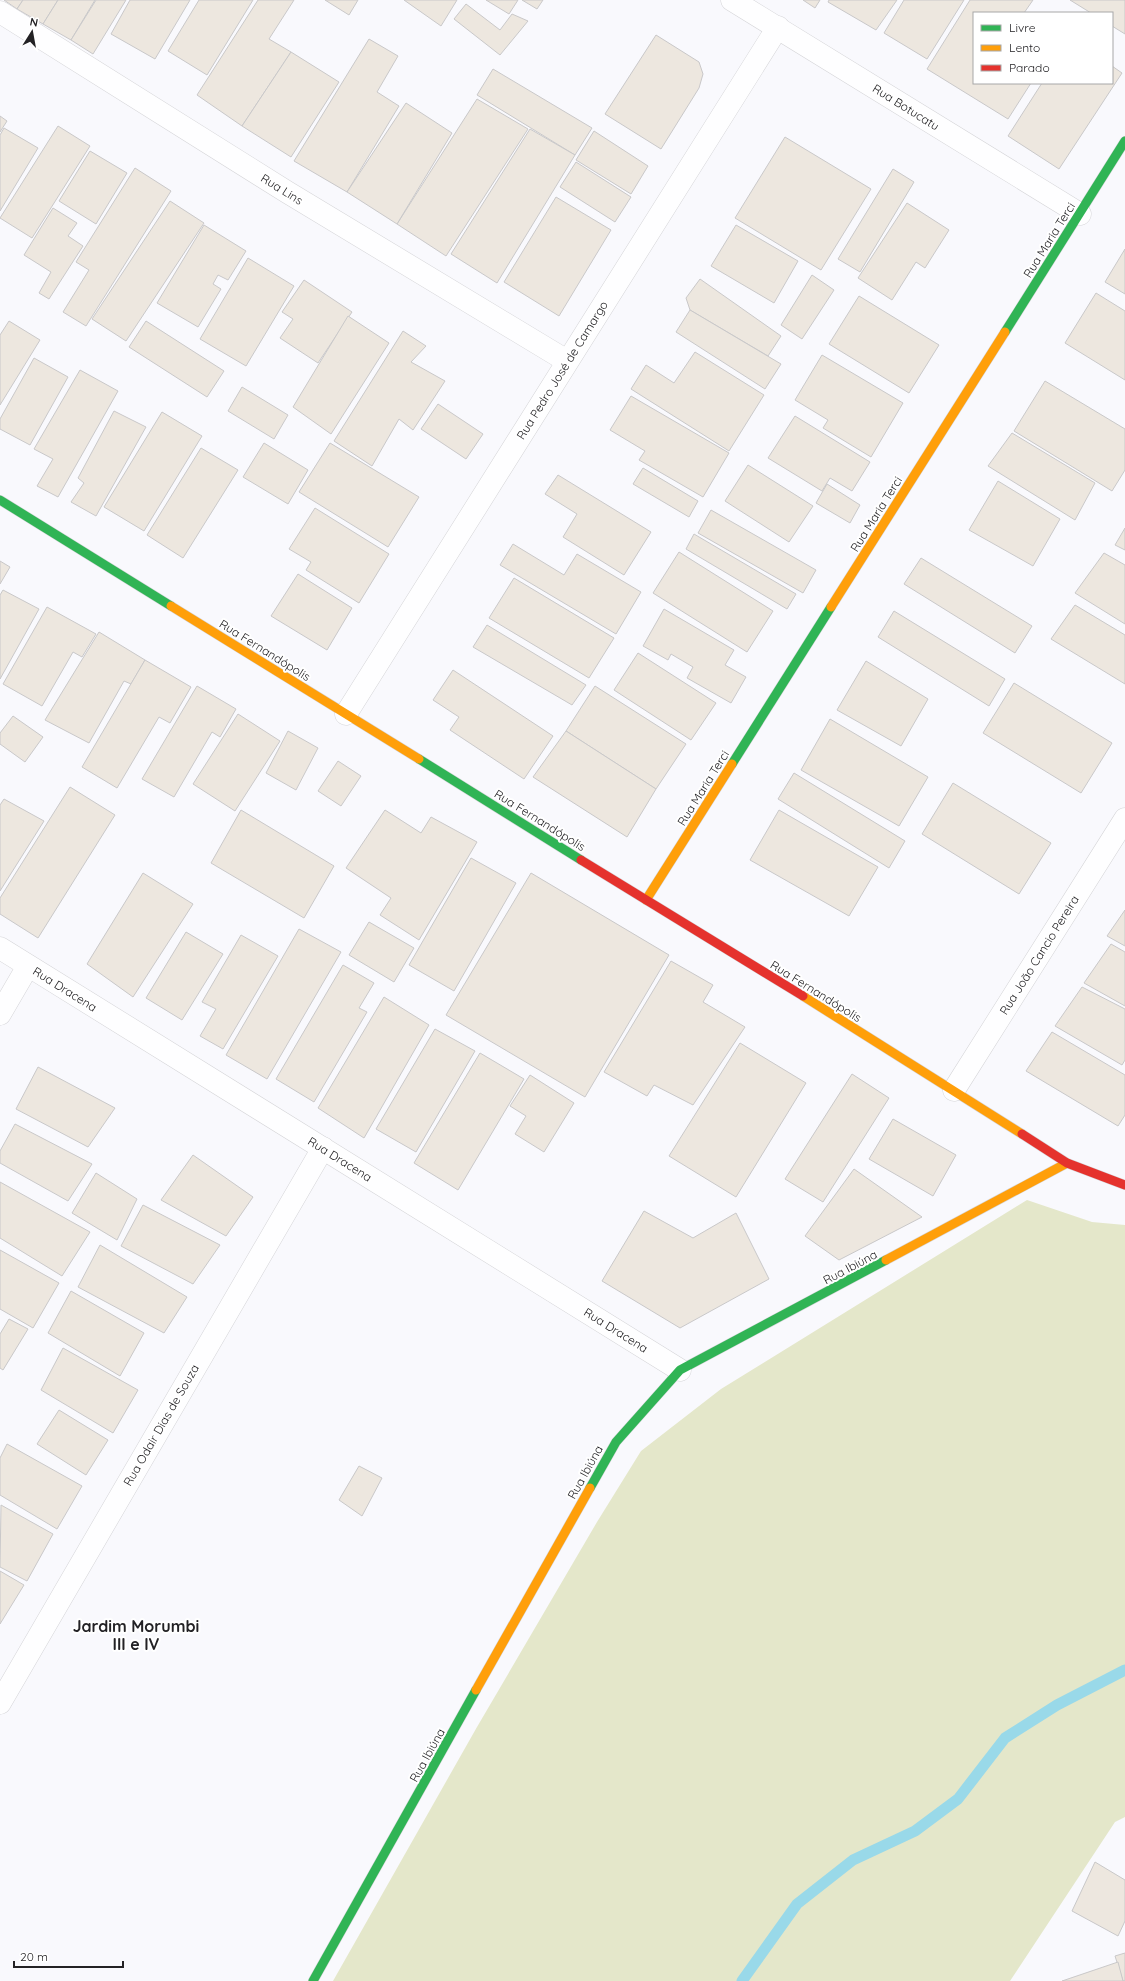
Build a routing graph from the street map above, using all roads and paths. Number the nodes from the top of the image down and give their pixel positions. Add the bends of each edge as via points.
1 (732, 0) edge
2 (0, 12) edge
3 (778, 27) junction
4 (1125, 141) edge
5 (1080, 214) junction
6 (567, 361) junction
7 (0, 500) edge
8 (346, 714) junction
9 (1125, 819) edge
10 (646, 900) junction
11 (0, 948) edge
12 (28, 966) junction
13 (0, 1014) edge
14 (954, 1090) junction
15 (323, 1148) junction
16 (1067, 1163) junction
17 (1125, 1185) edge
18 (680, 1370) junction
19 (0, 1703) edge
20 (313, 1981) edge

1 - 3 street, Rua Botucatu
2 - 6 street, Rua Lins via 287,192
3 - 5 street, Rua Botucatu
3 - 6 street, Rua Pedro José de Camargo
4 - 5 street, Rua Maria Terci
5 - 10 street, Rua Maria Terci
6 - 8 street, Rua Pedro José de Camargo
7 - 8 street, Rua Fernandópolis
8 - 10 street, Rua Fernandópolis
9 - 14 street, Rua João Cancio Pereira
10 - 14 street, Rua Fernandópolis
11 - 12 street, Rua Dracena
12 - 13 street
12 - 15 street, Rua Dracena
14 - 16 street, Rua Fernandópolis
15 - 18 street, Rua Dracena
15 - 19 street, Rua Odair Dias de Souza
16 - 17 street, Rua Fernandópolis
16 - 18 street, Rua Ibiúna
18 - 20 street, Rua Ibiúna via 616,1442

